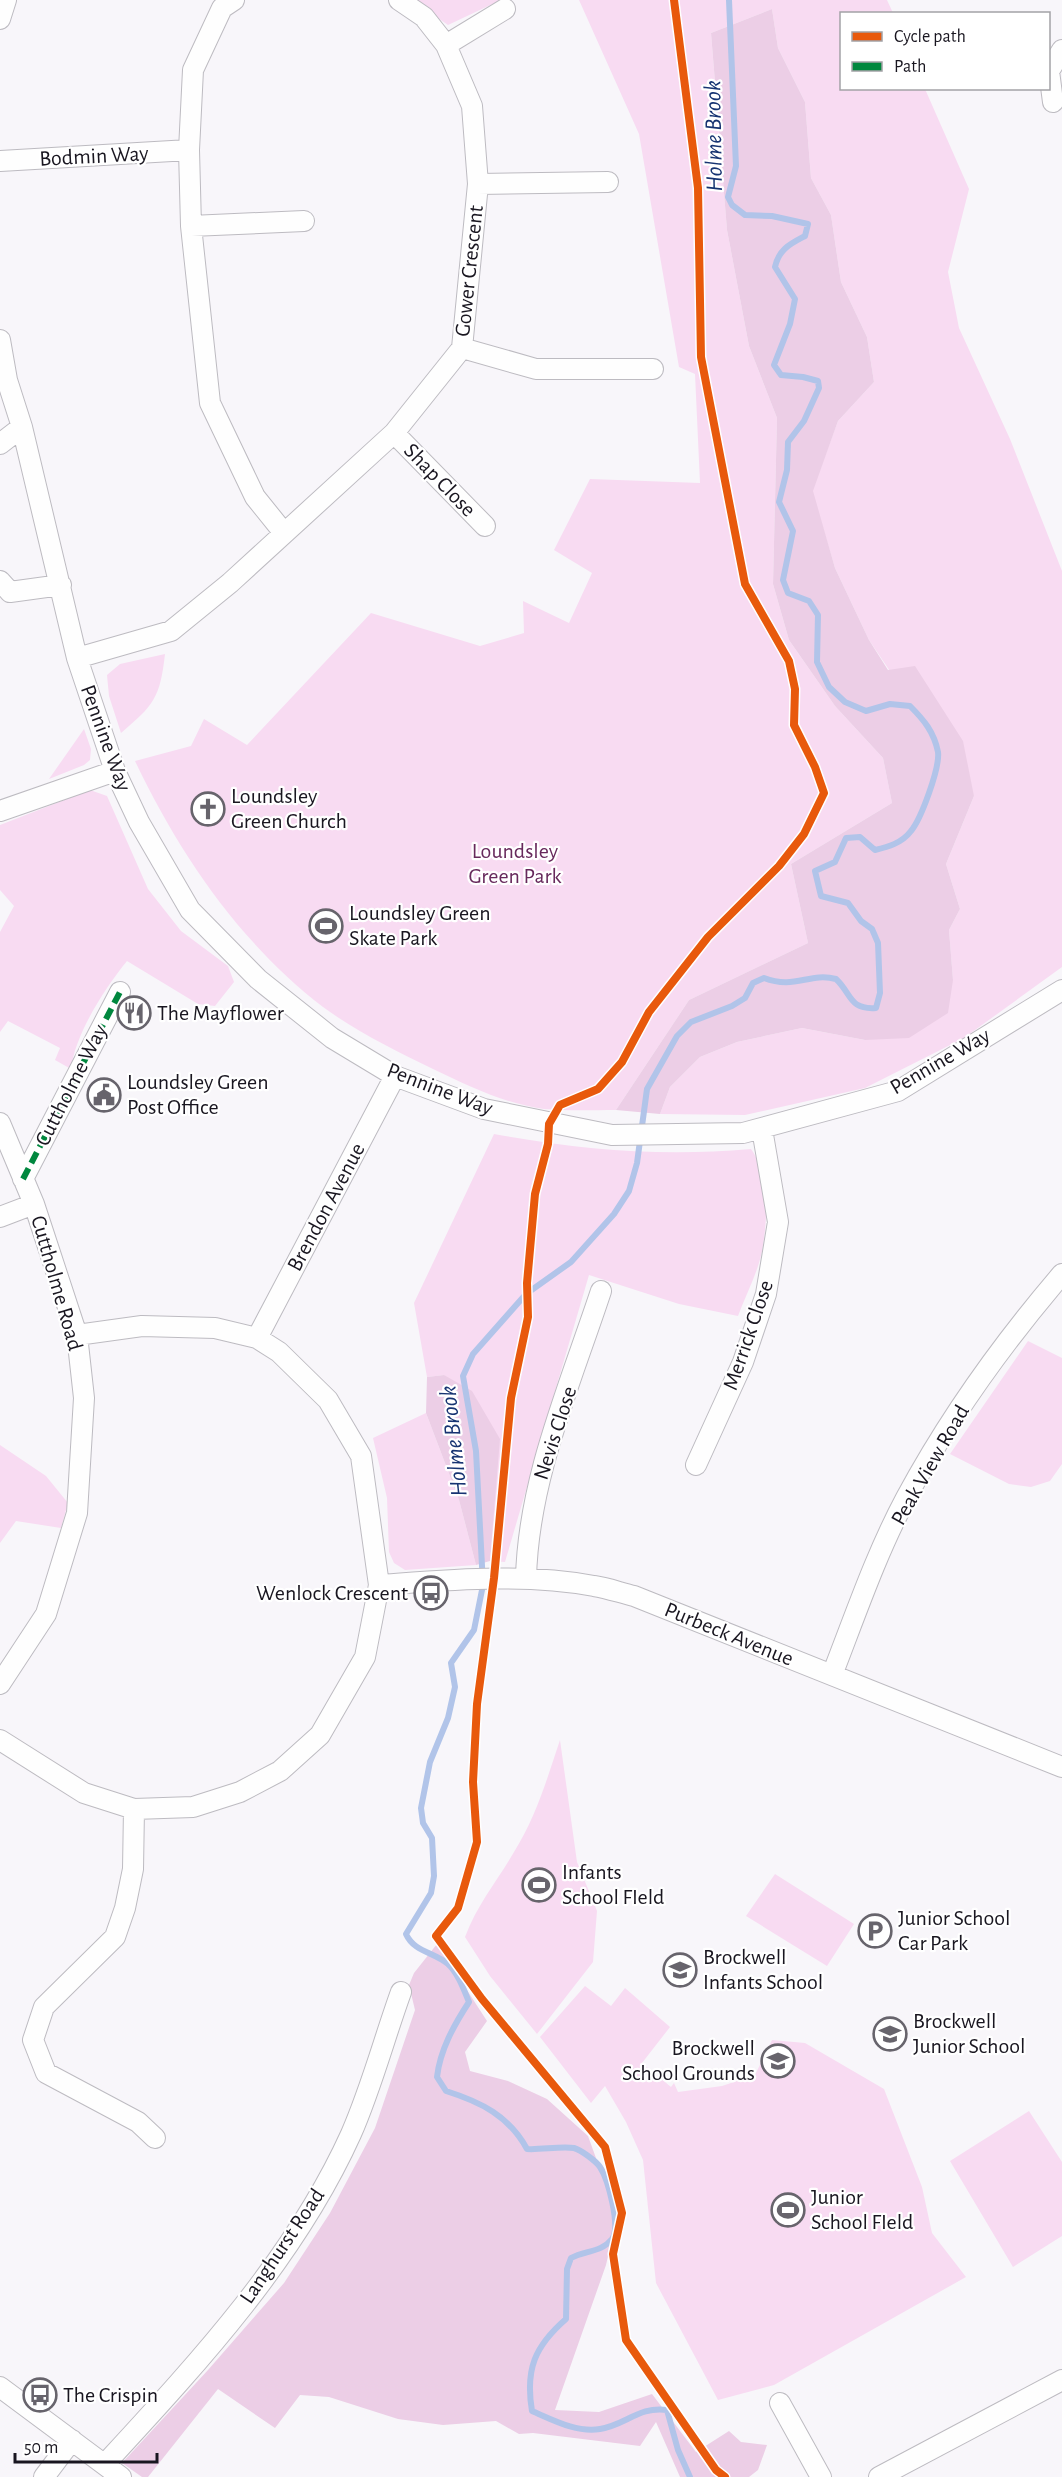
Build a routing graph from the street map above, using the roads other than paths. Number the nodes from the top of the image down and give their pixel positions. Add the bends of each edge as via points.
1 (399, 0) edge
2 (221, 3) edge
3 (506, 9) dead end
4 (446, 45) junction
5 (1062, 50) edge
6 (1050, 69) edge
7 (1050, 79) edge
8 (1053, 102) dead end
9 (189, 150) junction
10 (0, 161) edge
11 (608, 182) dead end
12 (478, 184) junction
13 (304, 221) dead end
14 (191, 226) junction
15 (0, 340) edge
16 (462, 348) junction
17 (653, 369) dead end
18 (22, 427) junction
19 (394, 433) junction
20 (0, 444) edge
21 (485, 526) dead end
22 (285, 533) junction
23 (0, 581) edge
24 (61, 585) junction
25 (77, 658) junction
26 (115, 771) junction
27 (0, 811) edge
28 (1062, 990) edge
29 (120, 992) dead end
30 (395, 1076) junction
31 (0, 1123) edge
32 (762, 1129) junction
33 (23, 1179) junction
34 (34, 1204) junction
35 (0, 1216) edge
36 (1062, 1274) edge
37 (601, 1291) dead end
38 (77, 1335) junction
39 (257, 1338) junction
40 (696, 1465) dead end
41 (526, 1579) junction
42 (379, 1585) junction
43 (832, 1675) junction
44 (0, 1684) edge
45 (0, 1740) edge
46 (1062, 1767) edge
47 (134, 1809) junction
48 (401, 1992) dead end
49 (155, 2138) dead end
50 (1062, 2380) edge
51 (0, 2387) edge
52 (780, 2403) dead end
53 (72, 2440) junction
54 (105, 2464) junction
55 (44, 2477) edge
56 (121, 2477) edge
57 (821, 2477) edge
58 (879, 2477) edge

1 - 4 street, Gower Crescent via 424,17
2 - 9 street via 193,70
3 - 4 street
4 - 12 street, Gower Crescent via 472,106
5 - 6 street
7 - 8 street
9 - 10 street, Bodmin Way
9 - 14 street
11 - 12 street
12 - 16 street, Gower Crescent
13 - 14 street
14 - 22 street via 210,403 255,497
15 - 18 street, Pennine Way via 7,380
16 - 17 street via 536,369
16 - 19 street, Gower Crescent
18 - 20 street
18 - 24 street, Pennine Way
19 - 21 street, Shap Close
19 - 22 street, Gower Crescent
22 - 25 street, Gower Crescent via 171,631
23 - 24 street via 10,592
24 - 25 street, Pennine Way
25 - 26 street, Pennine Way
26 - 27 street
26 - 30 street, Pennine Way via 139,822 190,910 258,979 332,1038
28 - 32 street, Pennine Way via 898,1091
29 - 33 street, Cuttholme Way
30 - 32 street, Pennine Way via 483,1109 612,1135 743,1133
30 - 39 street, Brendon Avenue
31 - 33 street, Cuttholme Road
32 - 40 street, Merrick Close via 778,1222 766,1294 743,1362
33 - 34 street, Cuttholme Road
34 - 35 street
34 - 38 street, Cuttholme Road
36 - 43 street, Peak View Road via 1021,1323 941,1436 904,1500
37 - 41 street, Nevis Close via 537,1486 526,1543
38 - 39 street via 142,1326 215,1328
38 - 44 street, Cuttholme Road via 84,1398 77,1513 46,1614
39 - 42 street via 279,1352 328,1400 361,1456
41 - 42 street, Purbeck Avenue
41 - 43 street, Purbeck Avenue via 593,1586 634,1596
42 - 47 street via 365,1657 320,1735 280,1771 240,1792 194,1807
43 - 46 street, Purbeck Avenue
45 - 47 street via 84,1793
47 - 49 street via 133,1869 115,1936 44,2007 33,2040 46,2073 138,2122
48 - 54 street, Langhurst Road via 351,2134 296,2233 202,2358
50 - 58 street
51 - 53 street
52 - 57 street
53 - 54 street
53 - 55 street
54 - 56 street

